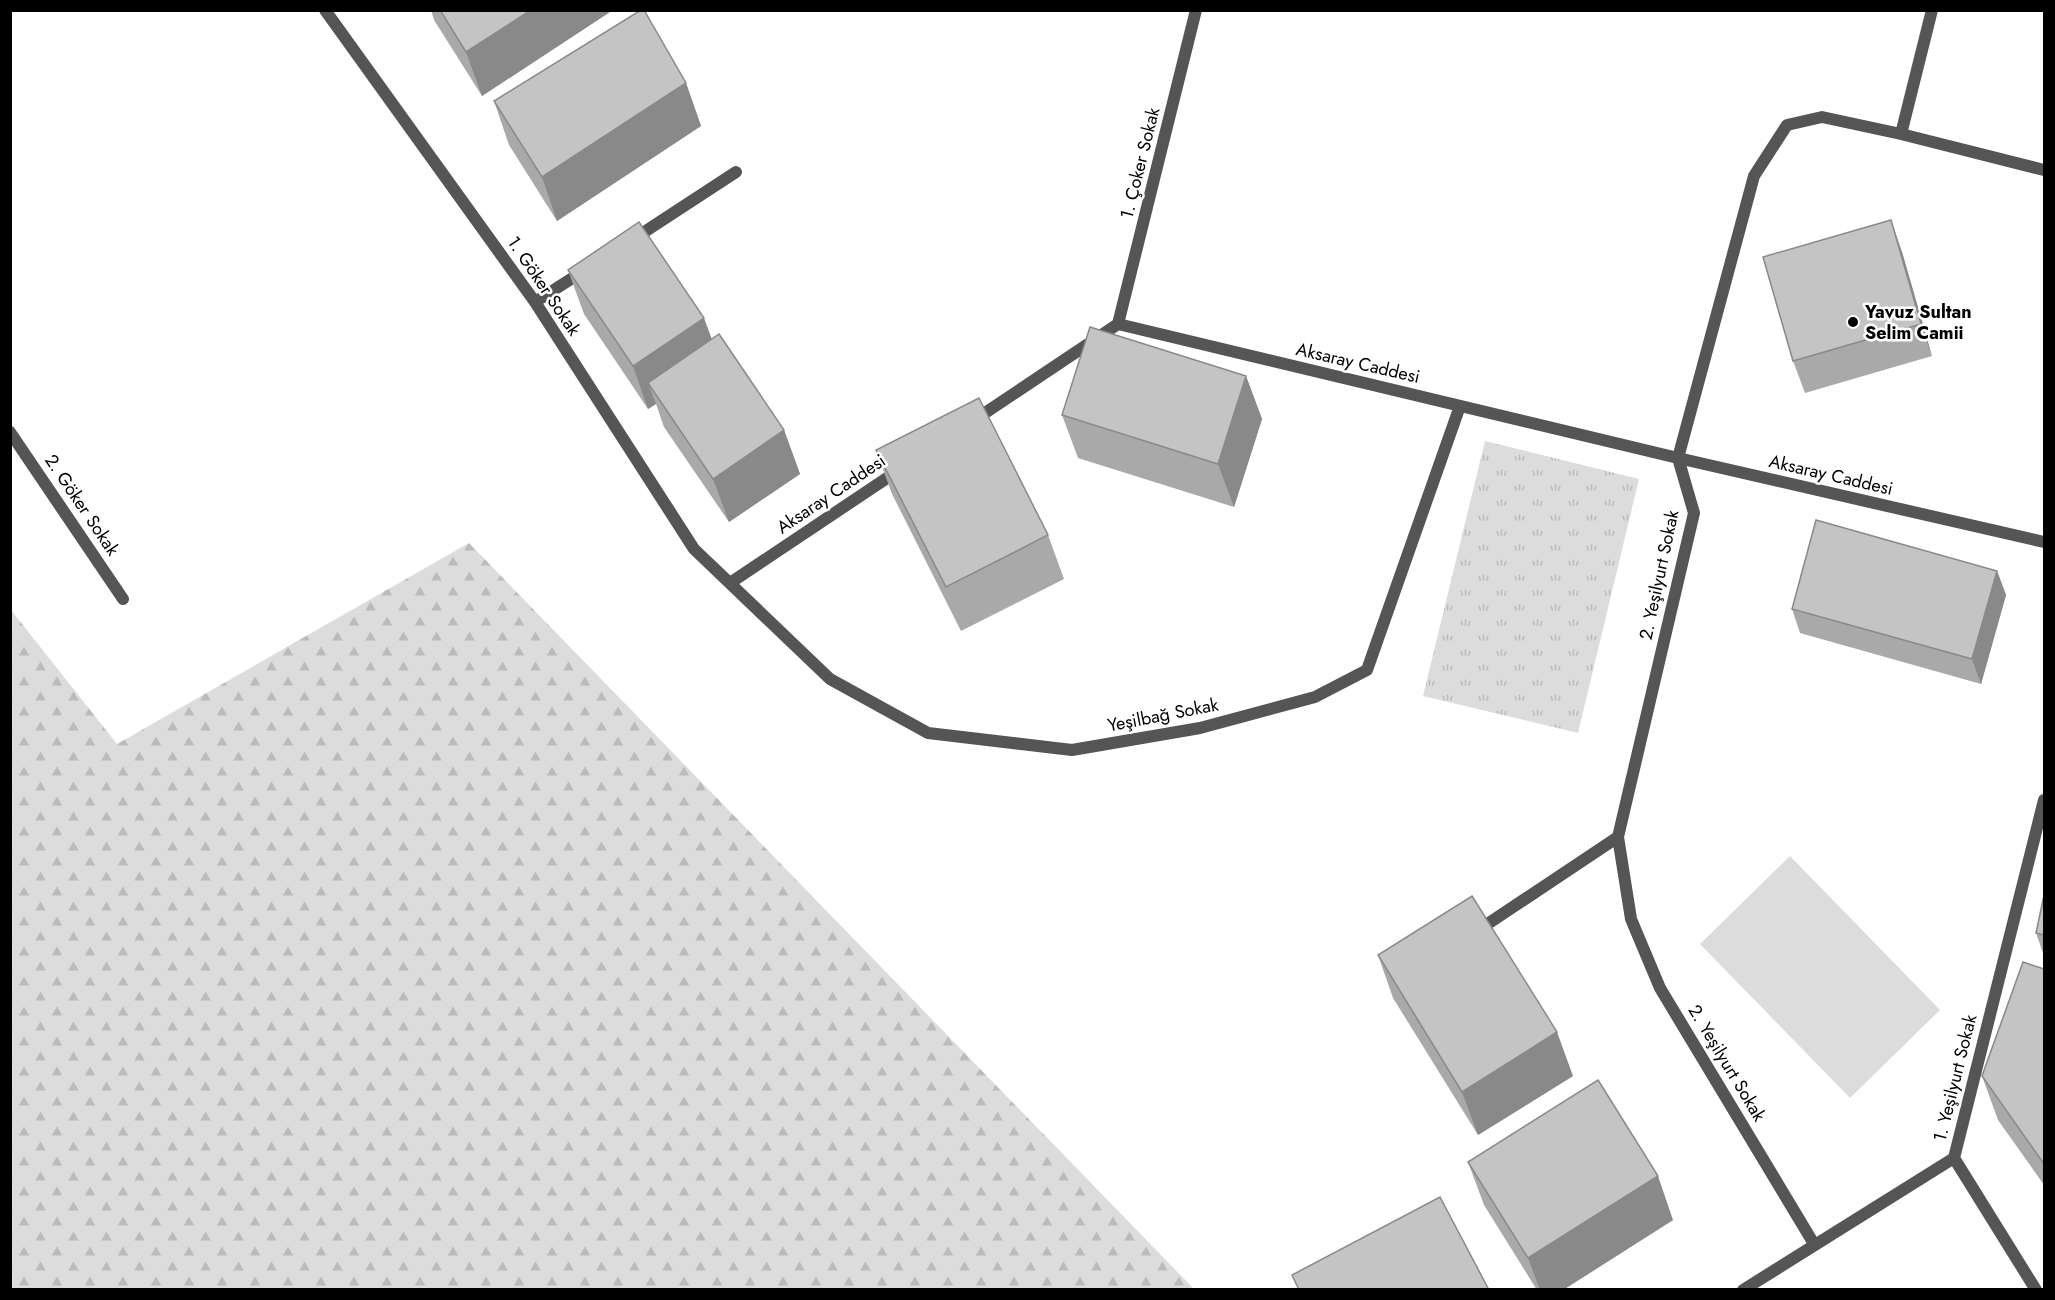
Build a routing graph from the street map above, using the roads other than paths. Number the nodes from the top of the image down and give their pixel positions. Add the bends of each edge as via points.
1 (325, 10) edge
2 (1196, 10) edge
3 (1932, 10) edge
4 (1901, 134) junction
5 (2044, 170) edge
6 (736, 172) dead end
7 (626, 244) edge
8 (595, 263) edge
9 (535, 302) junction
10 (1118, 324) junction
11 (1460, 406) junction
12 (959, 430) edge
13 (10, 432) edge
14 (1677, 458) junction
15 (909, 463) edge
16 (2044, 542) edge
17 (730, 583) junction
18 (123, 599) dead end
19 (2044, 800) edge
20 (1618, 837) junction
21 (1463, 939) edge
22 (1954, 1158) junction
23 (1814, 1244) junction
24 (1743, 1290) edge
25 (2036, 1290) edge

1 - 9 street, 1. Göker Sokak
2 - 10 street, 1. Çoker Sokak
3 - 4 street
4 - 5 street
4 - 14 street via 1822,117 1787,125 1754,176
6 - 7 street
8 - 9 street
9 - 17 street, 1. Göker Sokak via 694,549
10 - 11 street, Aksaray Caddesi
10 - 12 street
11 - 14 street, Aksaray Caddesi
11 - 17 street, Yeşilbağ Sokak via 1367,670 1315,697 1200,728 1072,750 928,733 830,679
13 - 18 street, 2. Göker Sokak
14 - 16 street, Aksaray Caddesi
14 - 20 street, 2. Yeşilyurt Sokak via 1694,513
15 - 17 street, Aksaray Caddesi
19 - 22 street, 1. Yeşilyurt Sokak
20 - 21 street
20 - 23 street, 2. Yeşilyurt Sokak via 1632,920 1660,988
22 - 23 street, 1. Yeşilyurt Sokak
22 - 25 street
23 - 24 street, 1. Yeşilyurt Sokak

